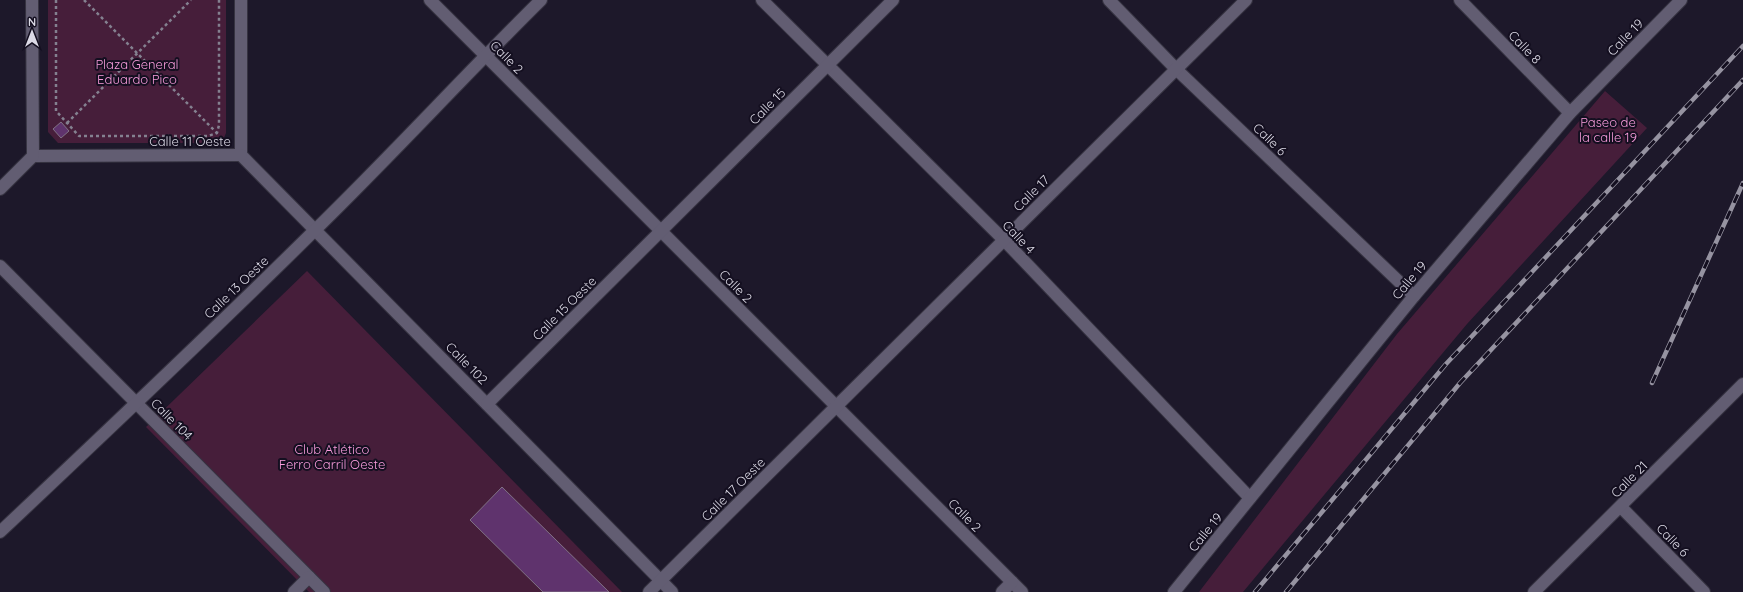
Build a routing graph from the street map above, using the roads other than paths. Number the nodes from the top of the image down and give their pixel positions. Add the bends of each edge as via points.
1 (32, 0) edge
2 (241, 0) edge
3 (430, 0) edge
4 (541, 0) edge
5 (762, 0) edge
6 (893, 0) edge
7 (1109, 0) edge
8 (1246, 0) edge
9 (1460, 0) edge
10 (1681, 0) edge
11 (485, 55) junction
12 (827, 66) junction
13 (1176, 69) junction
14 (1570, 113) junction
15 (241, 155) junction
16 (33, 156) junction
17 (0, 189) edge
18 (315, 230) junction
19 (661, 231) junction
20 (1004, 240) junction
21 (0, 266) edge
22 (1414, 296) junction
23 (1743, 384) edge
24 (136, 404) junction
25 (487, 404) junction
26 (836, 406) junction
27 (1250, 498) junction
28 (1621, 507) junction
29 (0, 532) edge
30 (309, 577) junction
31 (661, 581) junction
32 (1012, 582) junction
33 (294, 592) edge
34 (324, 592) edge
35 (649, 592) edge
36 (672, 592) edge
37 (1002, 592) edge
38 (1022, 592) edge
39 (1174, 592) edge
40 (1534, 592) edge
41 (1704, 592) edge

1 - 16 street
2 - 15 street, Calle 11 Oeste
3 - 11 street, Calle 2
4 - 11 street, Calle 13 Oeste
5 - 12 street, Calle 4
6 - 12 street, Calle 15
7 - 13 street, Calle 6
8 - 13 street, Calle 17
9 - 14 street, Calle 8
10 - 14 street, Calle 19
11 - 18 street, Calle 13 Oeste
11 - 19 street, Calle 2
12 - 19 street, Calle 15
12 - 20 street, Calle 4
13 - 20 street, Calle 17
13 - 22 street, Calle 6
14 - 22 street, Calle 19
15 - 16 street, Calle 11 Oeste
15 - 18 street, Calle 102
16 - 17 street
18 - 24 street, Calle 13 Oeste
18 - 25 street, Calle 102
19 - 25 street, Calle 15 Oeste
19 - 26 street, Calle 2
20 - 26 street, Calle 17
20 - 27 street, Calle 4
21 - 24 street, Calle 104
22 - 27 street, Calle 19
23 - 28 street, Calle 21
24 - 29 street, Calle 13 Oeste
24 - 30 street, Calle 104
25 - 31 street, Calle 102
26 - 31 street, Calle 17 Oeste
26 - 32 street, Calle 2
27 - 39 street, Calle 19
28 - 40 street, Calle 21
28 - 41 street, Calle 6
30 - 33 street
30 - 34 street, Calle 104
31 - 35 street, Calle 17 Oeste
31 - 36 street, Calle 102
32 - 37 street
32 - 38 street, Calle 2

